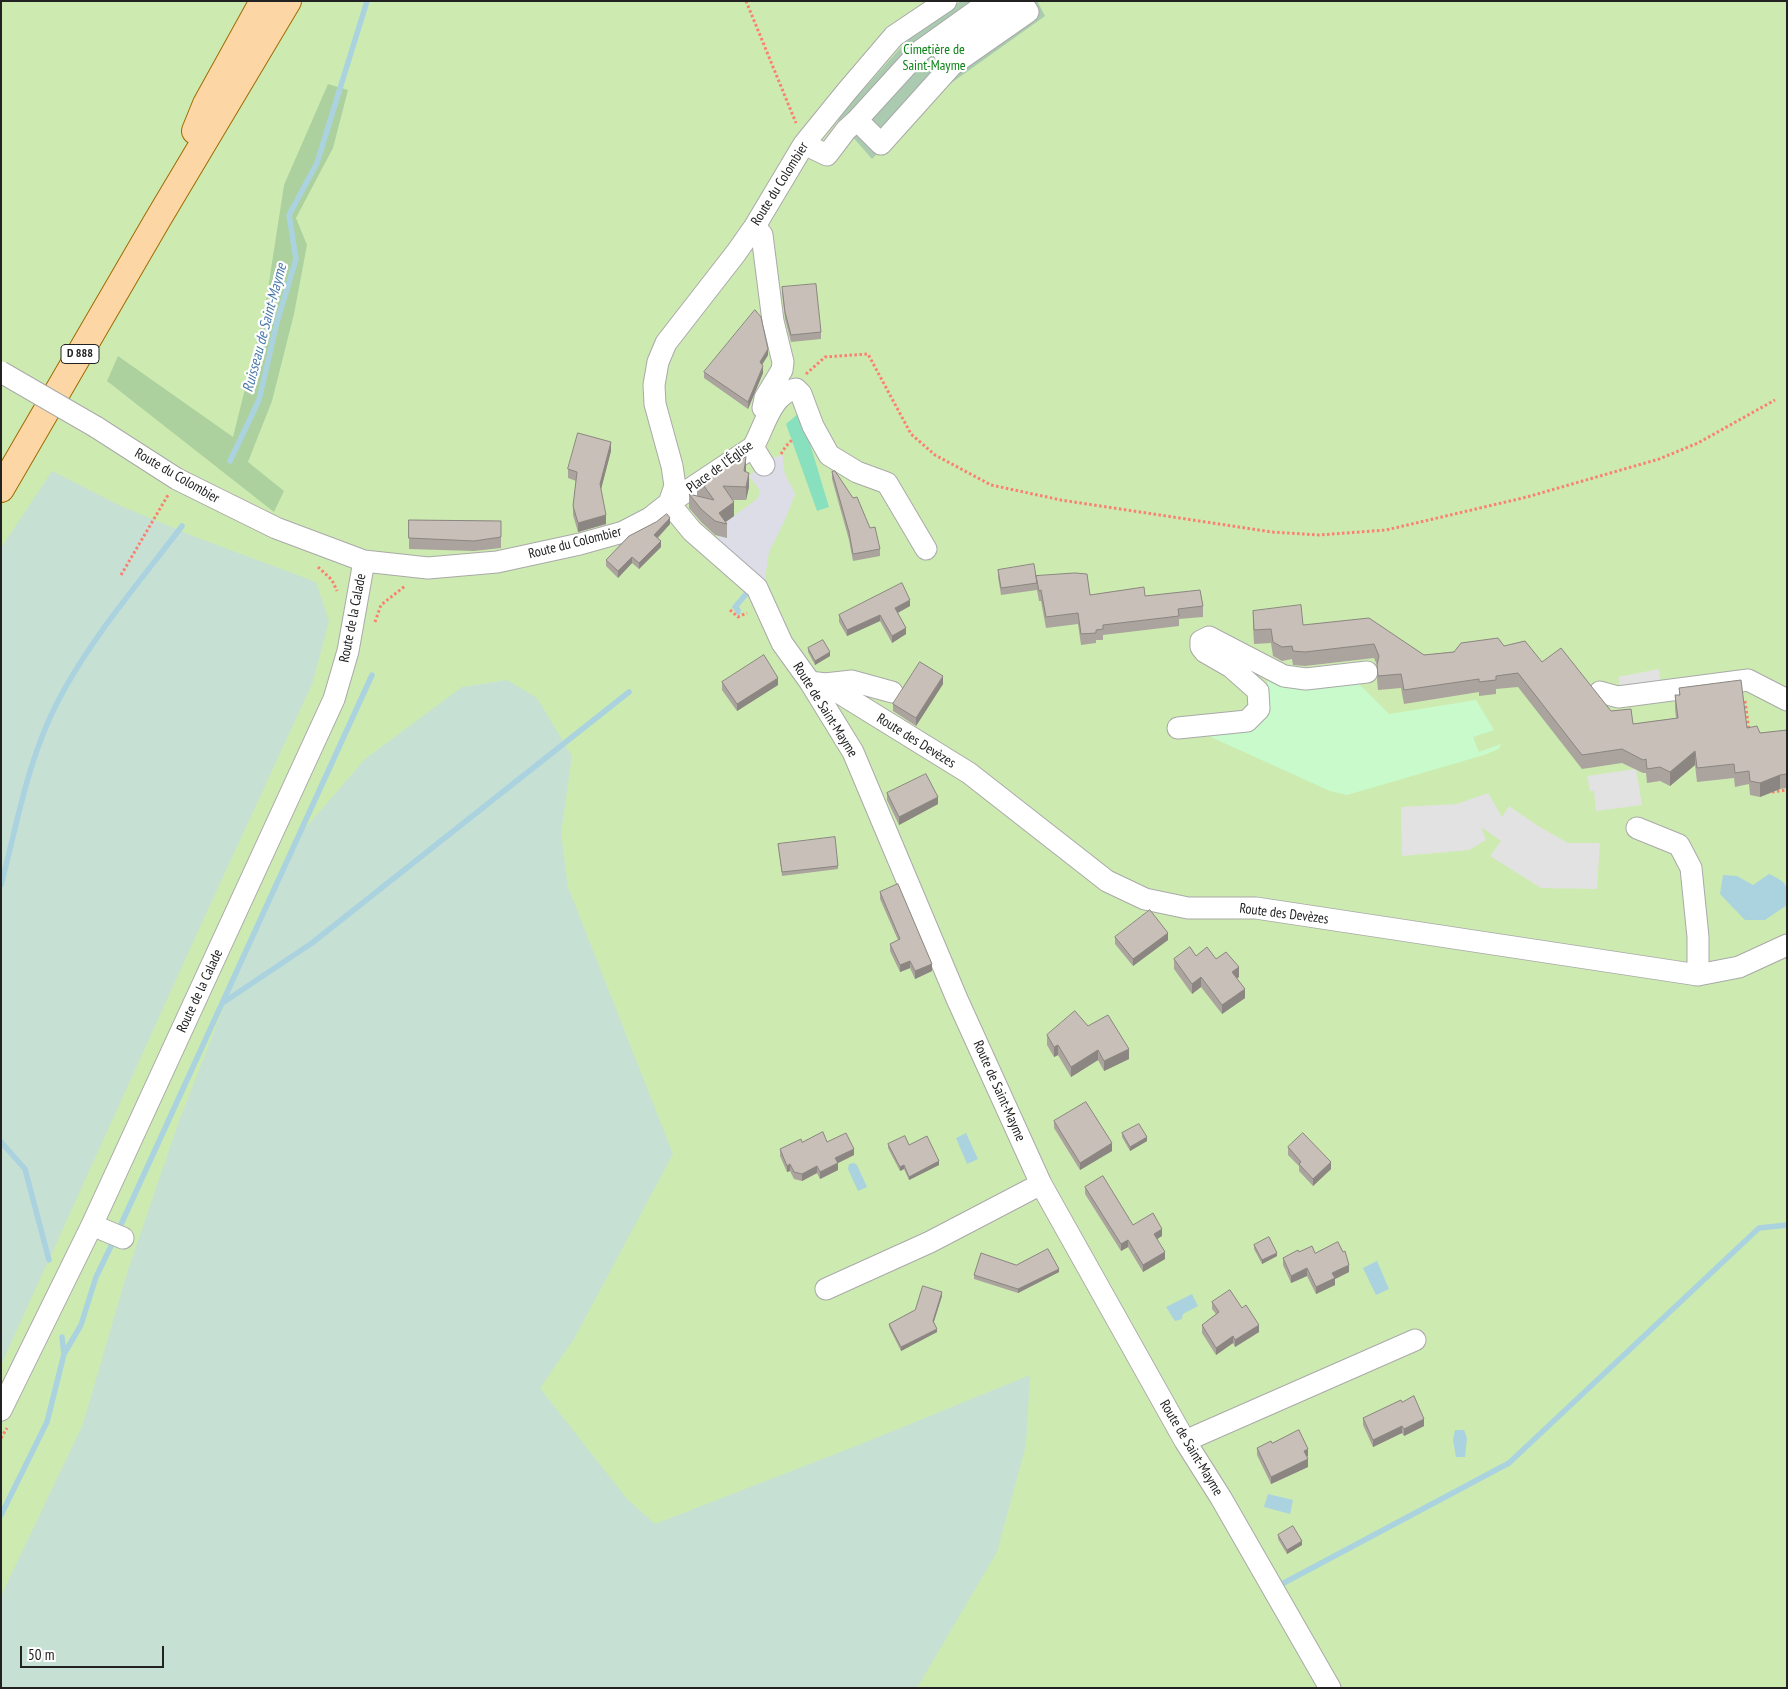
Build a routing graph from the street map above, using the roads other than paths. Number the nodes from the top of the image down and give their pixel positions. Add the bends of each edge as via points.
1 (262, 1) edge
2 (288, 1) edge
3 (946, 1) edge
4 (990, 1) edge
5 (1016, 1) edge
6 (1021, 1) edge
7 (943, 51) junction
8 (804, 144) junction
9 (158, 220) junction
10 (755, 226) junction
11 (1, 372) edge
12 (762, 424) junction
13 (753, 447) junction
14 (772, 460) road end
15 (1, 489) edge
16 (669, 503) junction
17 (926, 549) dead end
18 (364, 561) junction
19 (1367, 672) dead end
20 (817, 683) junction
21 (892, 692) dead end
22 (1600, 692) dead end
23 (1787, 700) edge
24 (1178, 728) dead end
25 (1637, 828) dead end
26 (1787, 945) edge
27 (1698, 975) junction
28 (1041, 1184) junction
29 (92, 1225) junction
30 (123, 1238) dead end
31 (826, 1289) dead end
32 (1415, 1340) dead end
33 (1, 1410) edge
34 (1185, 1441) junction
35 (1330, 1688) edge

1 - 9 main road, D 888 via 206,104
2 - 9 main road, D 888
3 - 8 street, Route du Colombier via 894,36
4 - 7 street
5 - 7 street
6 - 7 street via 1028,12
7 - 8 street via 862,125 846,130 826,156
8 - 10 street, Route du Colombier
9 - 15 main road, D 888
10 - 12 street via 762,235 773,321 783,362 782,370 765,398
10 - 16 street, Route du Colombier via 666,343 658,362 654,385 656,404 675,486
11 - 18 street, Route du Colombier, bridge via 177,479 276,528
12 - 13 street, Place de l'Église via 760,436
12 - 17 street via 781,396 796,389 829,456 886,483
13 - 14 street
13 - 16 street, Place de l'Église
16 - 18 street, Route du Colombier via 650,518 623,532 497,562 428,568
16 - 20 street, Route de Saint-Mayme via 692,530 735,562 757,588 782,643
18 - 29 street, Route de la Calade via 348,651 334,699 119,1182
19 - 24 street via 1306,679 1284,676 1209,637 1201,641 1201,647 1231,666 1258,691 1259,710 1247,721
20 - 21 street via 852,682
20 - 27 street, Route des Devèzes via 969,774 1107,882 1145,898 1188,908 1256,908
20 - 28 street, Route de Saint-Mayme via 853,752
22 - 23 street via 1618,697 1748,680
25 - 27 street via 1679,845 1691,868 1698,936
26 - 27 street, Route des Devèzes via 1739,967
28 - 31 street via 930,1242
28 - 34 street, Route de Saint-Mayme
29 - 30 street
29 - 33 street, Route de la Calade
32 - 34 street
34 - 35 street, Route de Saint-Mayme

